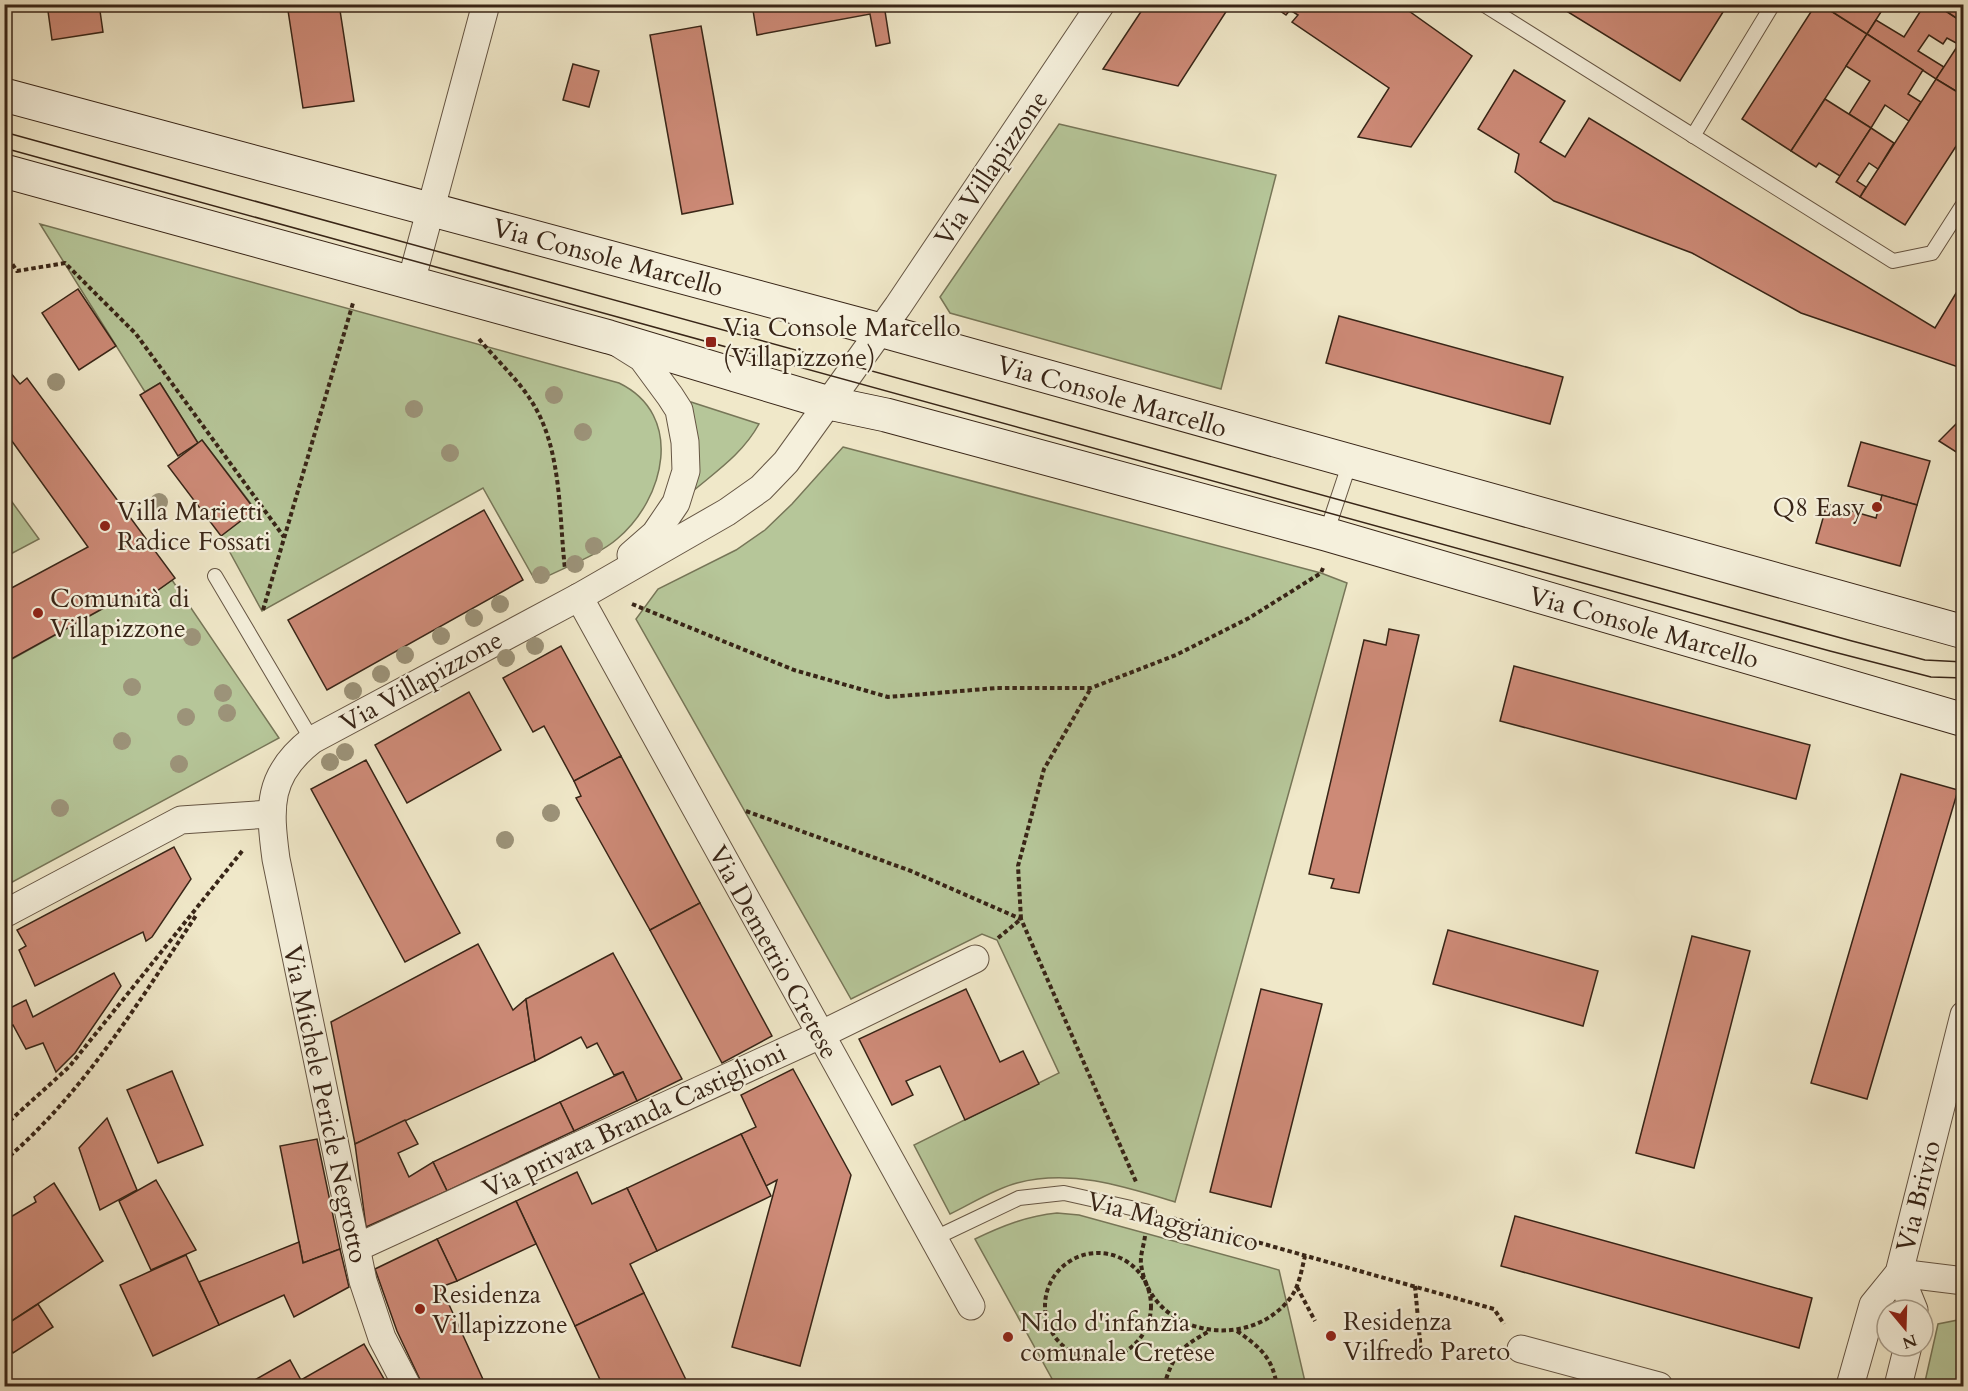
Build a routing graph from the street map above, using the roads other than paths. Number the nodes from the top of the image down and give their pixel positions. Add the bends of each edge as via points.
1 (486, 4) edge
2 (1101, 4) edge
3 (1483, 4) edge
4 (1773, 4) edge
5 (4, 95) edge
6 (1693, 136) junction
7 (4, 171) edge
8 (1964, 203) edge
9 (432, 210) junction
10 (411, 282) junction
11 (879, 330) junction
12 (609, 337) junction
13 (829, 403) junction
14 (1350, 462) junction
15 (1331, 535) junction
16 (215, 576) dead end
17 (579, 597) junction
18 (1964, 632) edge
19 (1964, 720) edge
20 (312, 740) junction
21 (270, 813) junction
22 (4, 914) edge
23 (975, 959) dead end
24 (1964, 1014) edge
25 (820, 1035) junction
26 (1149, 1212) road end
27 (935, 1238) junction
28 (356, 1248) junction
29 (1899, 1273) junction
30 (1964, 1281) edge
31 (1909, 1298) edge
32 (971, 1306) dead end
33 (1521, 1349) road end
34 (1905, 1358) edge
35 (406, 1386) edge
36 (1659, 1386) edge
37 (1850, 1386) edge
38 (1898, 1386) edge

1 - 9 street
2 - 11 street, Via Villapizzone
3 - 6 lane
4 - 6 lane
5 - 9 main road, Via Console Marcello
6 - 8 lane via 1893,261 1932,253
7 - 10 main road, Via Console Marcello
9 - 10 street
9 - 11 main road, Via Console Marcello
10 - 12 main road, Via Console Marcello
11 - 13 street, Via Villapizzone
11 - 14 main road, Via Console Marcello
12 - 13 main road, Via Console Marcello
12 - 17 street via 642,358 679,410 686,471 675,503 655,534
13 - 15 main road, Via Console Marcello
13 - 17 street, Via Villapizzone via 786,462 761,488 727,512
14 - 15 lane
14 - 18 main road, Via Console Marcello
15 - 19 main road, Via Console Marcello
16 - 20 lane
17 - 20 street, Via Villapizzone
17 - 25 street, Via Demetrio Cretese
20 - 21 street, Via Villapizzone via 293,755 281,772
21 - 22 street via 181,820
21 - 28 street, Via Michele Pericle Negrotto via 276,860
23 - 25 street, Via privata Branda Castiglioni
24 - 29 street, Via Brivio
25 - 27 street, Via Demetrio Cretese
25 - 28 street, Via privata Branda Castiglioni
26 - 27 lane, Via Maggianico via 1064,1193 1019,1198
27 - 32 street, Via Demetrio Cretese
28 - 35 street, Via Michele Pericle Negrotto via 382,1338
29 - 30 street
29 - 31 street, Via Brivio
29 - 37 street, Via Brivio via 1874,1305
33 - 36 street
34 - 38 street

